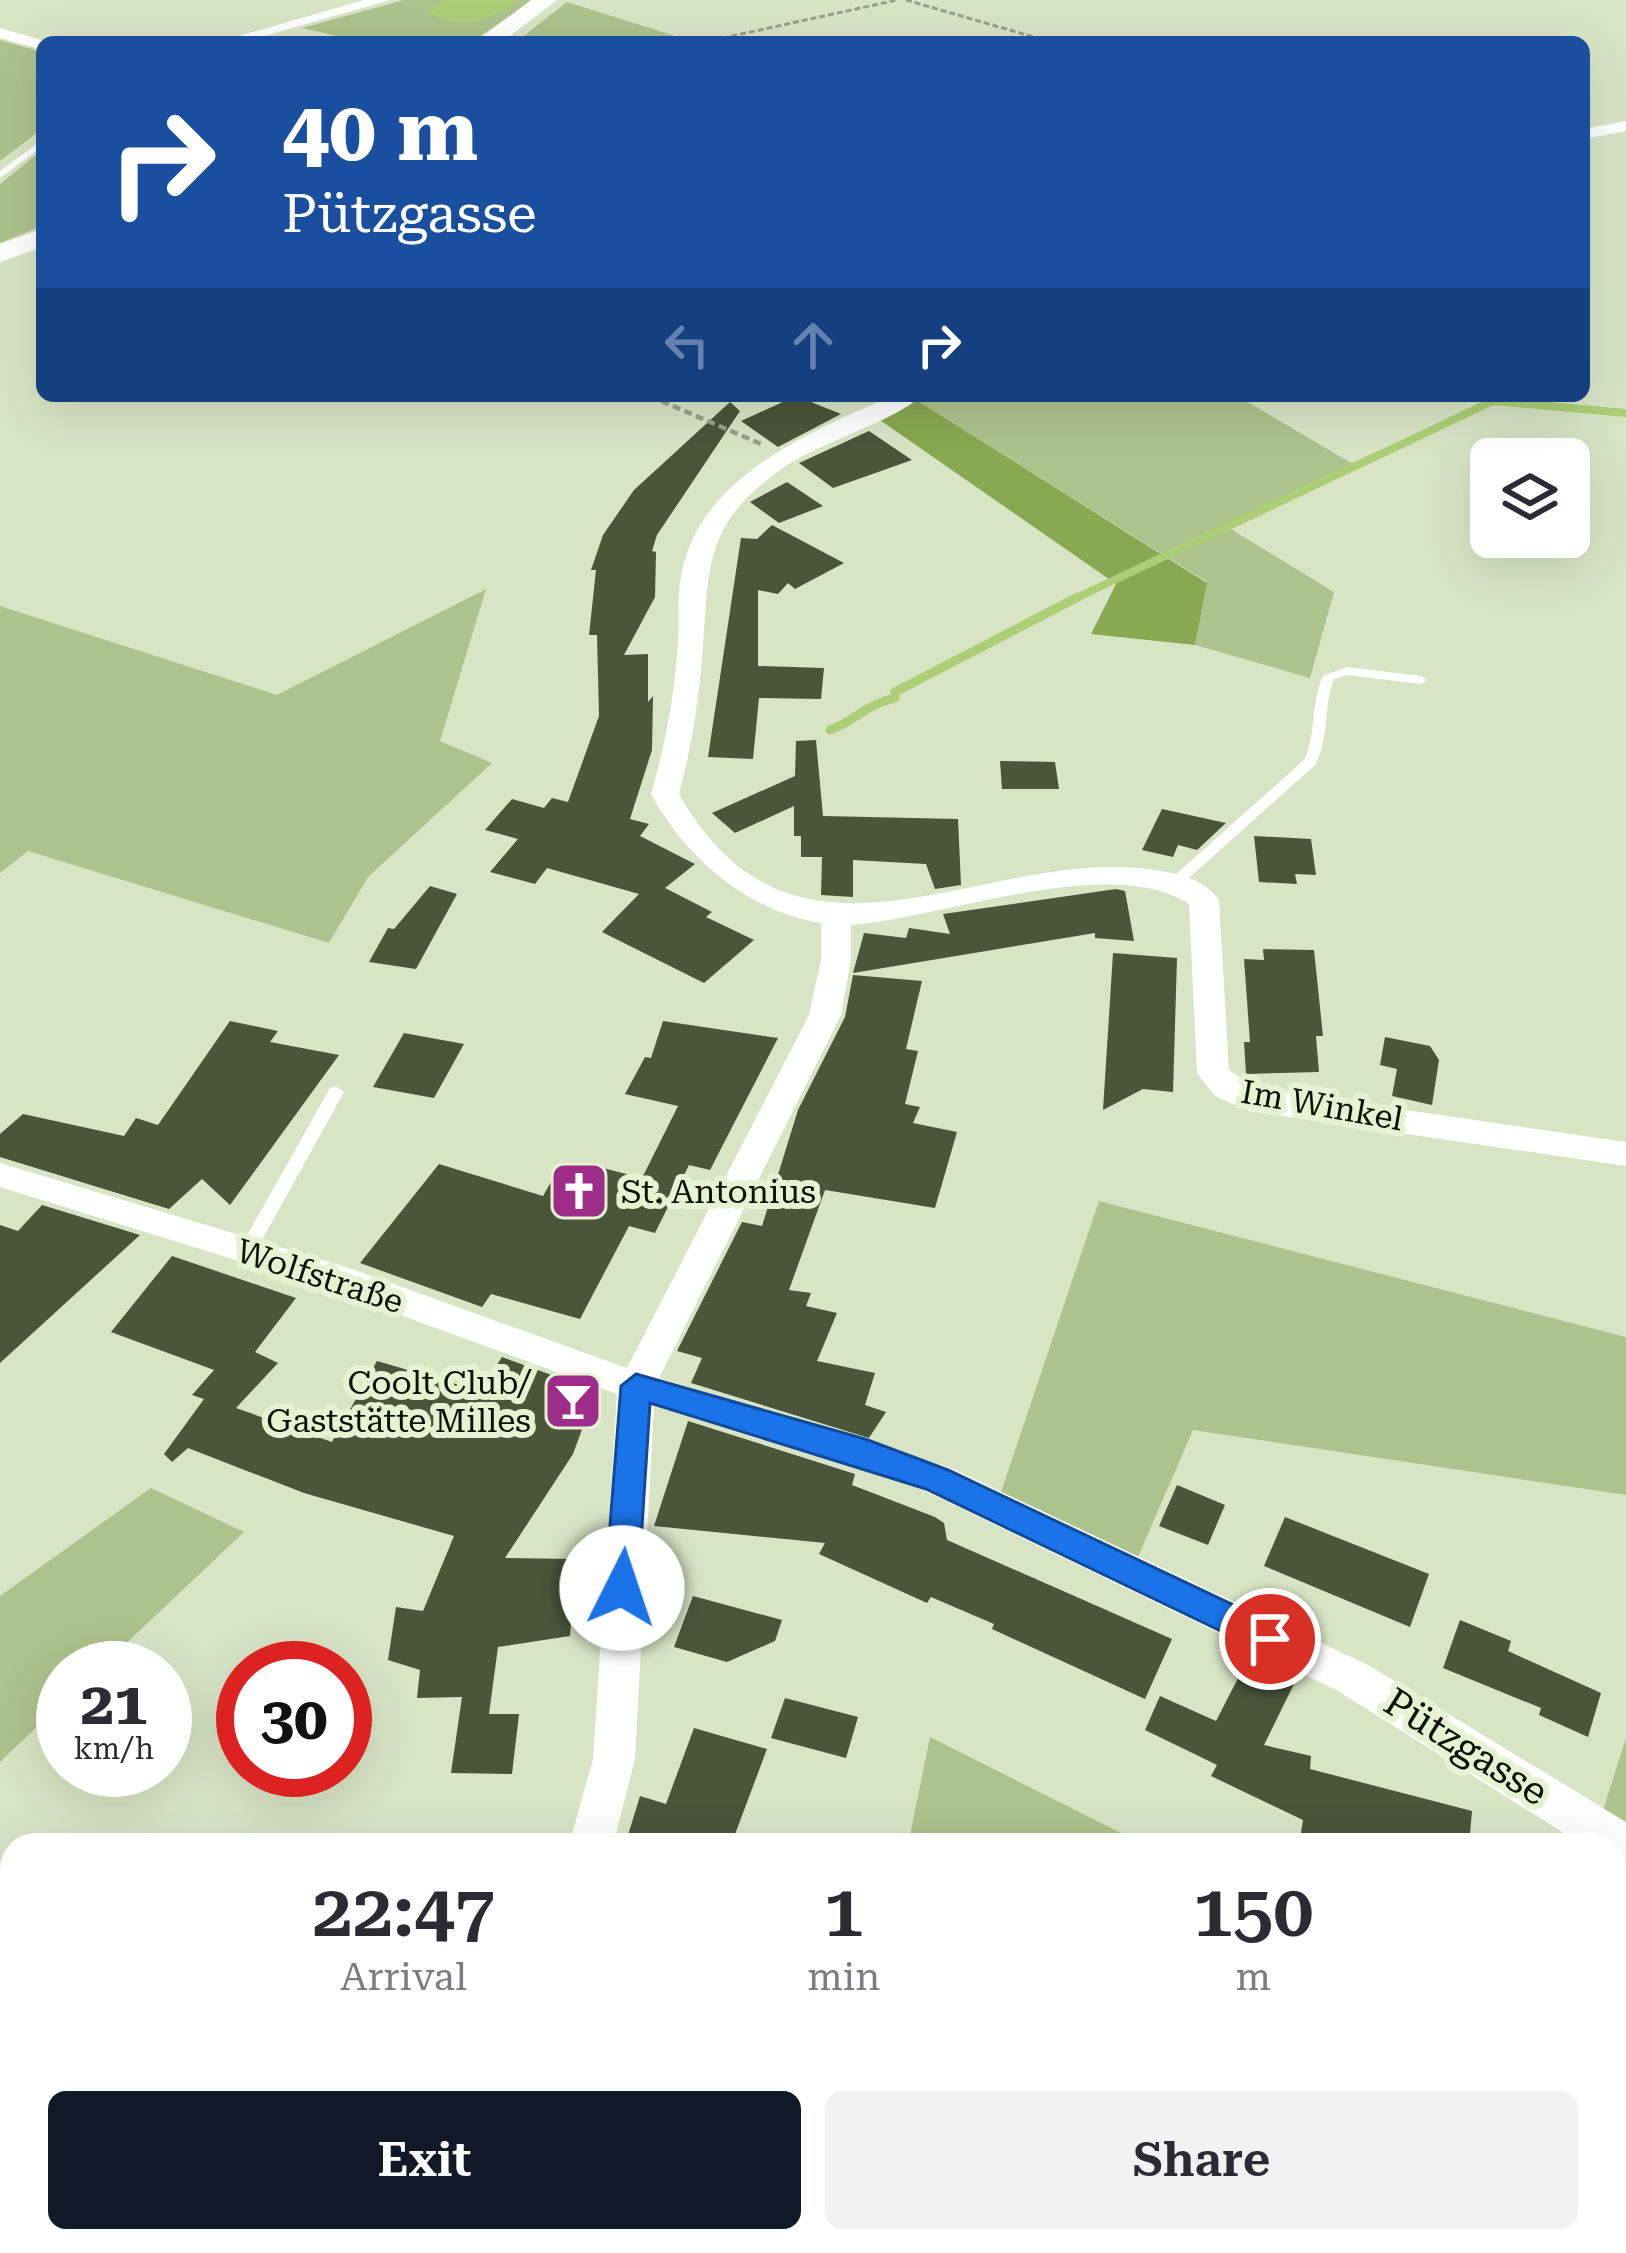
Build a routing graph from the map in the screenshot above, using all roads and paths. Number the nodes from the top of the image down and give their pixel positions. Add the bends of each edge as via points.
1 (382, 0) edge
2 (546, 0) edge
3 (897, 0) edge
4 (906, 0) edge
5 (0, 33) edge
6 (248, 36) edge
7 (495, 36) edge
8 (732, 36) edge
9 (1030, 36) edge
10 (36, 43) edge
11 (1626, 126) edge
12 (1590, 133) edge
13 (36, 148) edge
14 (0, 175) edge
15 (36, 239) edge
16 (0, 254) edge
17 (664, 402) edge
18 (897, 402) edge
19 (787, 455) junction
20 (1421, 680) dead end
21 (1178, 881) junction
22 (836, 916) junction
23 (335, 1092) dead end
24 (1626, 1154) edge
25 (3, 1181) edge
26 (248, 1251) junction
27 (636, 1386) junction
28 (594, 1833) edge
29 (1603, 1833) edge

1 - 6 street
2 - 7 main road
3 - 8 path
4 - 9 path
5 - 10 street
11 - 12 street
13 - 14 lane
15 - 16 main road
17 - 19 path
18 - 19 street
19 - 22 street via 730,498 705,535 692,579 682,735 665,794 678,824 711,859 781,899
20 - 21 lane via 1347,670 1329,676 1320,692 1320,746 1310,762
21 - 22 street via 1083,880
21 - 24 street, Im Winkel via 1204,901 1213,1073 1226,1088 1249,1099
22 - 27 street via 825,1015
23 - 26 lane
25 - 26 street, Wolfstraße
26 - 27 street, Wolfstraße
27 - 28 street via 614,1759
27 - 29 street, Pützgasse via 937,1480 1353,1678

